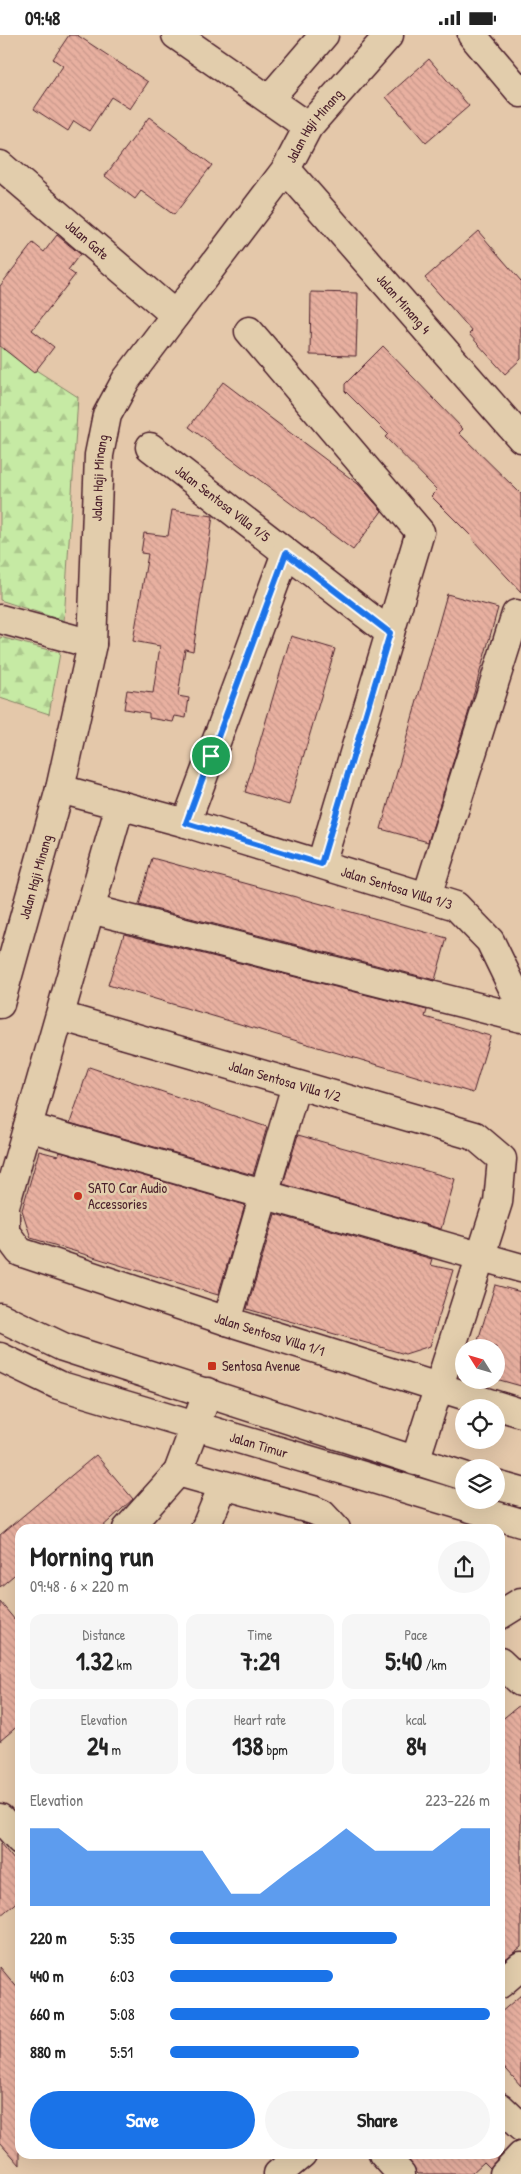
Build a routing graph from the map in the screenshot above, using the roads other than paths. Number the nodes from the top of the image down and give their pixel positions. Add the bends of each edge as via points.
1 (176, 35) edge
2 (324, 35) edge
3 (389, 35) edge
4 (472, 35) edge
5 (521, 93) edge
6 (269, 99) junction
7 (308, 127) junction
8 (0, 165) edge
9 (286, 169) junction
10 (175, 315) junction
11 (249, 331) dead end
12 (521, 438) edge
13 (150, 447) dead end
14 (286, 553) junction
15 (516, 614) dead end
16 (0, 619) edge
17 (390, 633) junction
18 (92, 645) junction
19 (60, 789) junction
20 (120, 805) junction
21 (186, 823) junction
22 (321, 864) junction
23 (427, 896) junction
24 (90, 909) junction
25 (0, 1004) edge
26 (521, 1005) edge
27 (60, 1017) junction
28 (521, 1018) edge
29 (296, 1085) junction
30 (28, 1127) junction
31 (264, 1193) junction
32 (480, 1257) junction
33 (521, 1268) edge
34 (5, 1316) edge
35 (227, 1321) junction
36 (0, 1357) edge
37 (439, 1387) junction
38 (208, 1392) junction
39 (521, 1413) edge
40 (195, 1426) junction
41 (415, 1461) junction
42 (178, 1472) junction
43 (455, 1472) edge
44 (223, 1487) junction
45 (505, 1488) edge
46 (521, 1492) edge
47 (521, 1523) edge
48 (131, 1524) edge
49 (207, 1524) edge
50 (331, 1524) edge
51 (521, 1602) edge
52 (505, 1612) edge
53 (505, 1666) edge
54 (521, 1682) edge
55 (0, 1817) edge
56 (15, 1834) edge
57 (521, 1966) edge
58 (505, 1980) edge
59 (505, 2112) edge
60 (521, 2127) edge
61 (521, 2156) edge
62 (296, 2159) edge
63 (387, 2159) edge
64 (278, 2174) edge
65 (400, 2174) edge
66 (504, 2174) edge

1 - 6 street
2 - 6 street
3 - 7 street, Jalan Haji Minang
4 - 5 street
6 - 7 street
7 - 9 street, Jalan Haji Minang
8 - 10 street, Jalan Gate
9 - 10 street, Jalan Haji Minang
9 - 12 street, Jalan Minang 4
10 - 18 street, Jalan Haji Minang via 126,380 107,415 99,455
11 - 17 street via 420,532
13 - 14 street, Jalan Sentosa Villa 1/5
14 - 17 street, Jalan Sentosa Villa 1/5
14 - 21 street
15 - 23 street
16 - 18 street
17 - 22 street
18 - 19 street, Jalan Haji Minang
19 - 20 street, Jalan Sentosa Villa 1/3
19 - 25 street, Jalan Haji Minang
20 - 21 street, Jalan Sentosa Villa 1/3
20 - 24 street
21 - 22 street, Jalan Sentosa Villa 1/3
22 - 23 street, Jalan Sentosa Villa 1/3
23 - 26 street, Jalan Sentosa Villa 1/3 via 456,906 490,941
24 - 27 street
24 - 28 street
27 - 29 street, Jalan Sentosa Villa 1/2
27 - 30 street
29 - 31 street
29 - 32 street, Jalan Sentosa Villa 1/2 via 476,1136 502,1159 498,1202
30 - 31 street
30 - 35 street, Jalan Sentosa Villa 1/1 via 5,1206 6,1232 20,1252
31 - 32 street
31 - 35 street
32 - 33 street
32 - 37 street
34 - 38 street via 63,1347
35 - 37 street, Jalan Sentosa Villa 1/1
36 - 40 street, Jalan Timur via 58,1385
37 - 39 street, Jalan Sentosa Villa 1/1
37 - 41 street
38 - 40 street
38 - 41 street
40 - 42 street
40 - 47 street, Jalan Timur
41 - 43 street
42 - 44 street
42 - 48 street
44 - 49 street
44 - 50 street via 322,1514
45 - 46 street
51 - 52 street
53 - 54 street
55 - 56 street
57 - 58 street
59 - 60 street
61 - 66 street
62 - 64 street
63 - 65 street

